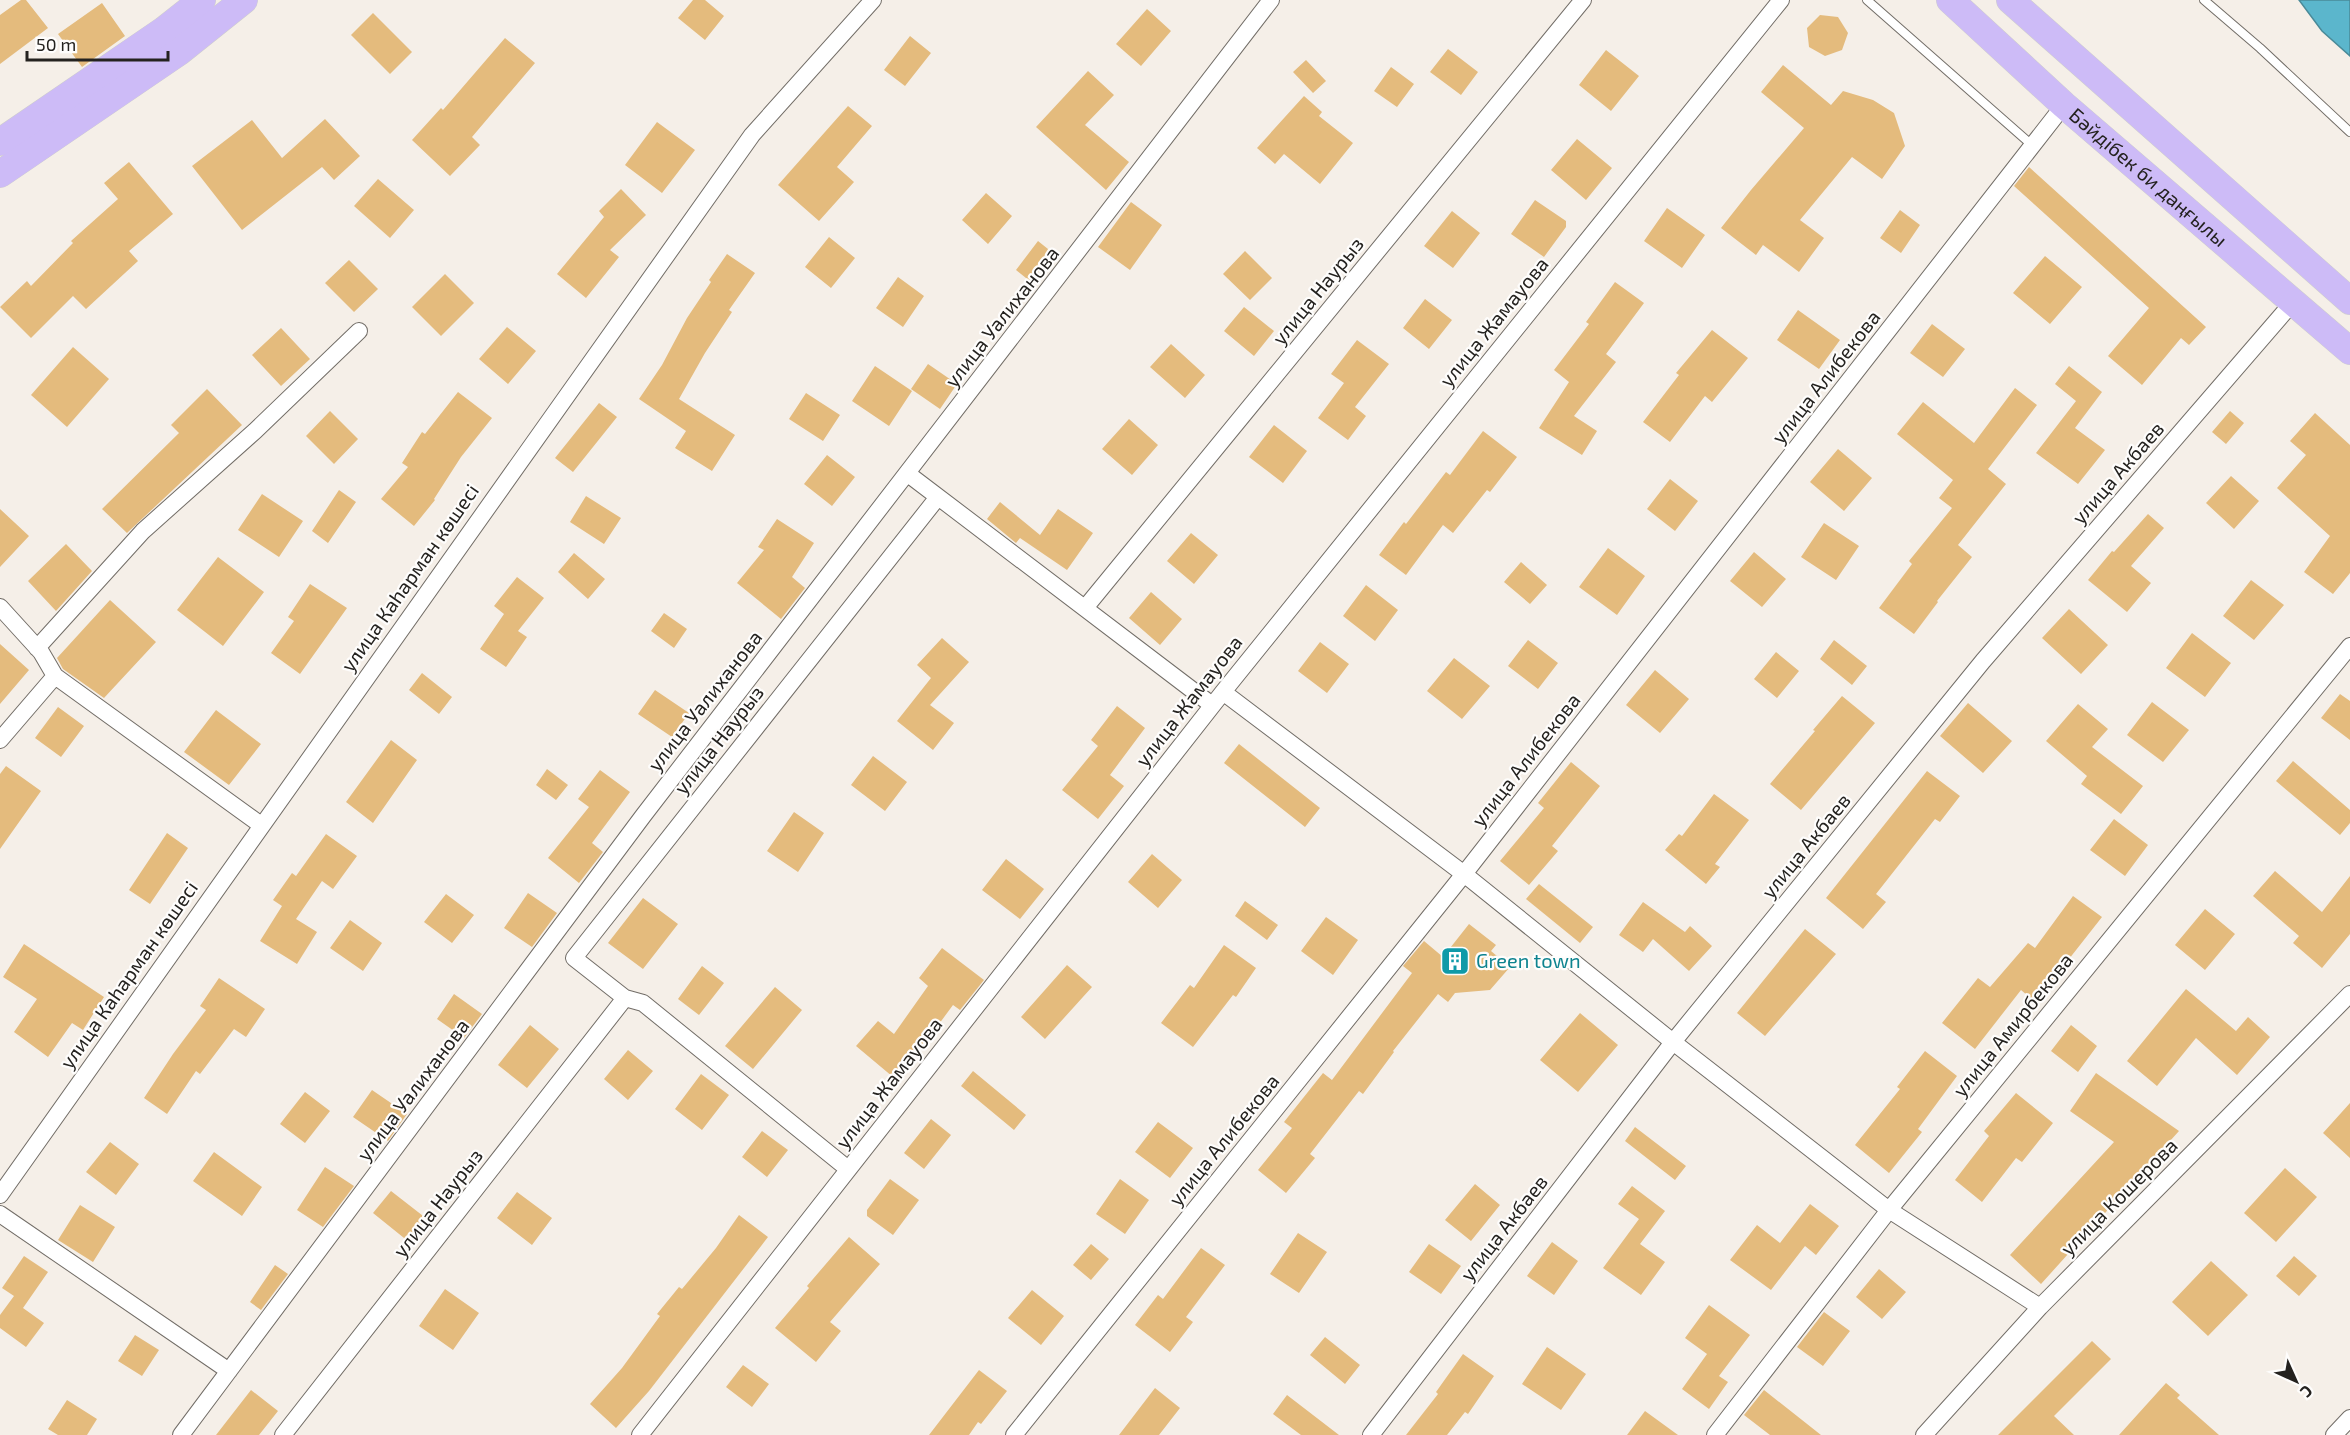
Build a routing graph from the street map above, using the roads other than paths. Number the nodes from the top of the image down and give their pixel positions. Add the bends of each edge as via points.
1 (202, 0) edge
2 (244, 0) edge
3 (873, 0) edge
4 (1271, 0) edge
5 (1582, 0) edge
6 (1781, 0) edge
7 (1867, 0) edge
8 (1950, 0) edge
9 (2010, 0) edge
10 (2204, 0) edge
11 (2064, 105) junction
12 (2350, 132) edge
13 (0, 142) edge
14 (2033, 146) junction
15 (0, 174) edge
16 (2294, 301) junction
17 (2350, 301) edge
18 (359, 331) dead end
19 (2350, 351) edge
20 (908, 474) junction
21 (938, 497) junction
22 (0, 607) edge
23 (1085, 608) junction
24 (2350, 646) edge
25 (37, 648) junction
26 (55, 676) junction
27 (1222, 692) junction
28 (1212, 705) junction
29 (0, 740) edge
30 (261, 825) junction
31 (1464, 874) junction
32 (2350, 994) edge
33 (626, 998) junction
34 (1673, 1042) junction
35 (848, 1169) junction
36 (0, 1195) edge
37 (1889, 1210) junction
38 (0, 1214) edge
39 (2040, 1307) junction
40 (229, 1371) junction
41 (2350, 1418) edge
42 (181, 1435) edge
43 (283, 1435) edge
44 (640, 1435) edge
45 (1014, 1435) edge
46 (1371, 1435) edge
47 (1715, 1435) edge
48 (1924, 1435) edge
49 (2334, 1435) edge

1 - 13 main road
2 - 15 main road via 179,52
3 - 30 street, улица Каһарман көшесі via 752,135
4 - 20 street, улица Уалиханова
5 - 23 street, улица Наурыз
6 - 27 street, улица Жамауова
7 - 14 lane
8 - 11 main road, Бәйдібек би даңғылы
9 - 17 main road, Бәйдібек би даңғылы
10 - 12 lane
11 - 14 street, улица Алибекова
11 - 16 main road, Бәйдібек би даңғылы
14 - 31 street, улица Алибекова
16 - 19 main road, Бәйдібек би даңғылы
16 - 34 street, улица Акбаев via 1983,662
18 - 25 street via 144,531
20 - 21 street
20 - 40 street, улица Уалиханова via 643,816
21 - 23 street
21 - 33 street, улица Наурыз via 574,958
22 - 25 street
23 - 28 street
24 - 37 street, улица Амирбекова
25 - 26 street
26 - 29 street
26 - 30 street
27 - 28 street, улица Жамауова
27 - 31 street
28 - 35 street, улица Жамауова
30 - 36 street, улица Каһарман көшесі
31 - 34 street
31 - 45 street, улица Алибекова
32 - 39 street, улица Кошерова
33 - 35 street, улица Наурыз via 643,1003
33 - 43 street, улица Наурыз
34 - 37 street
34 - 46 street, улица Акбаев
35 - 44 street, улица Жамауова
37 - 39 street
37 - 47 street, улица Амирбекова
38 - 40 street
39 - 48 street, улица Кошерова
40 - 42 street, улица Уалиханова
41 - 49 street

